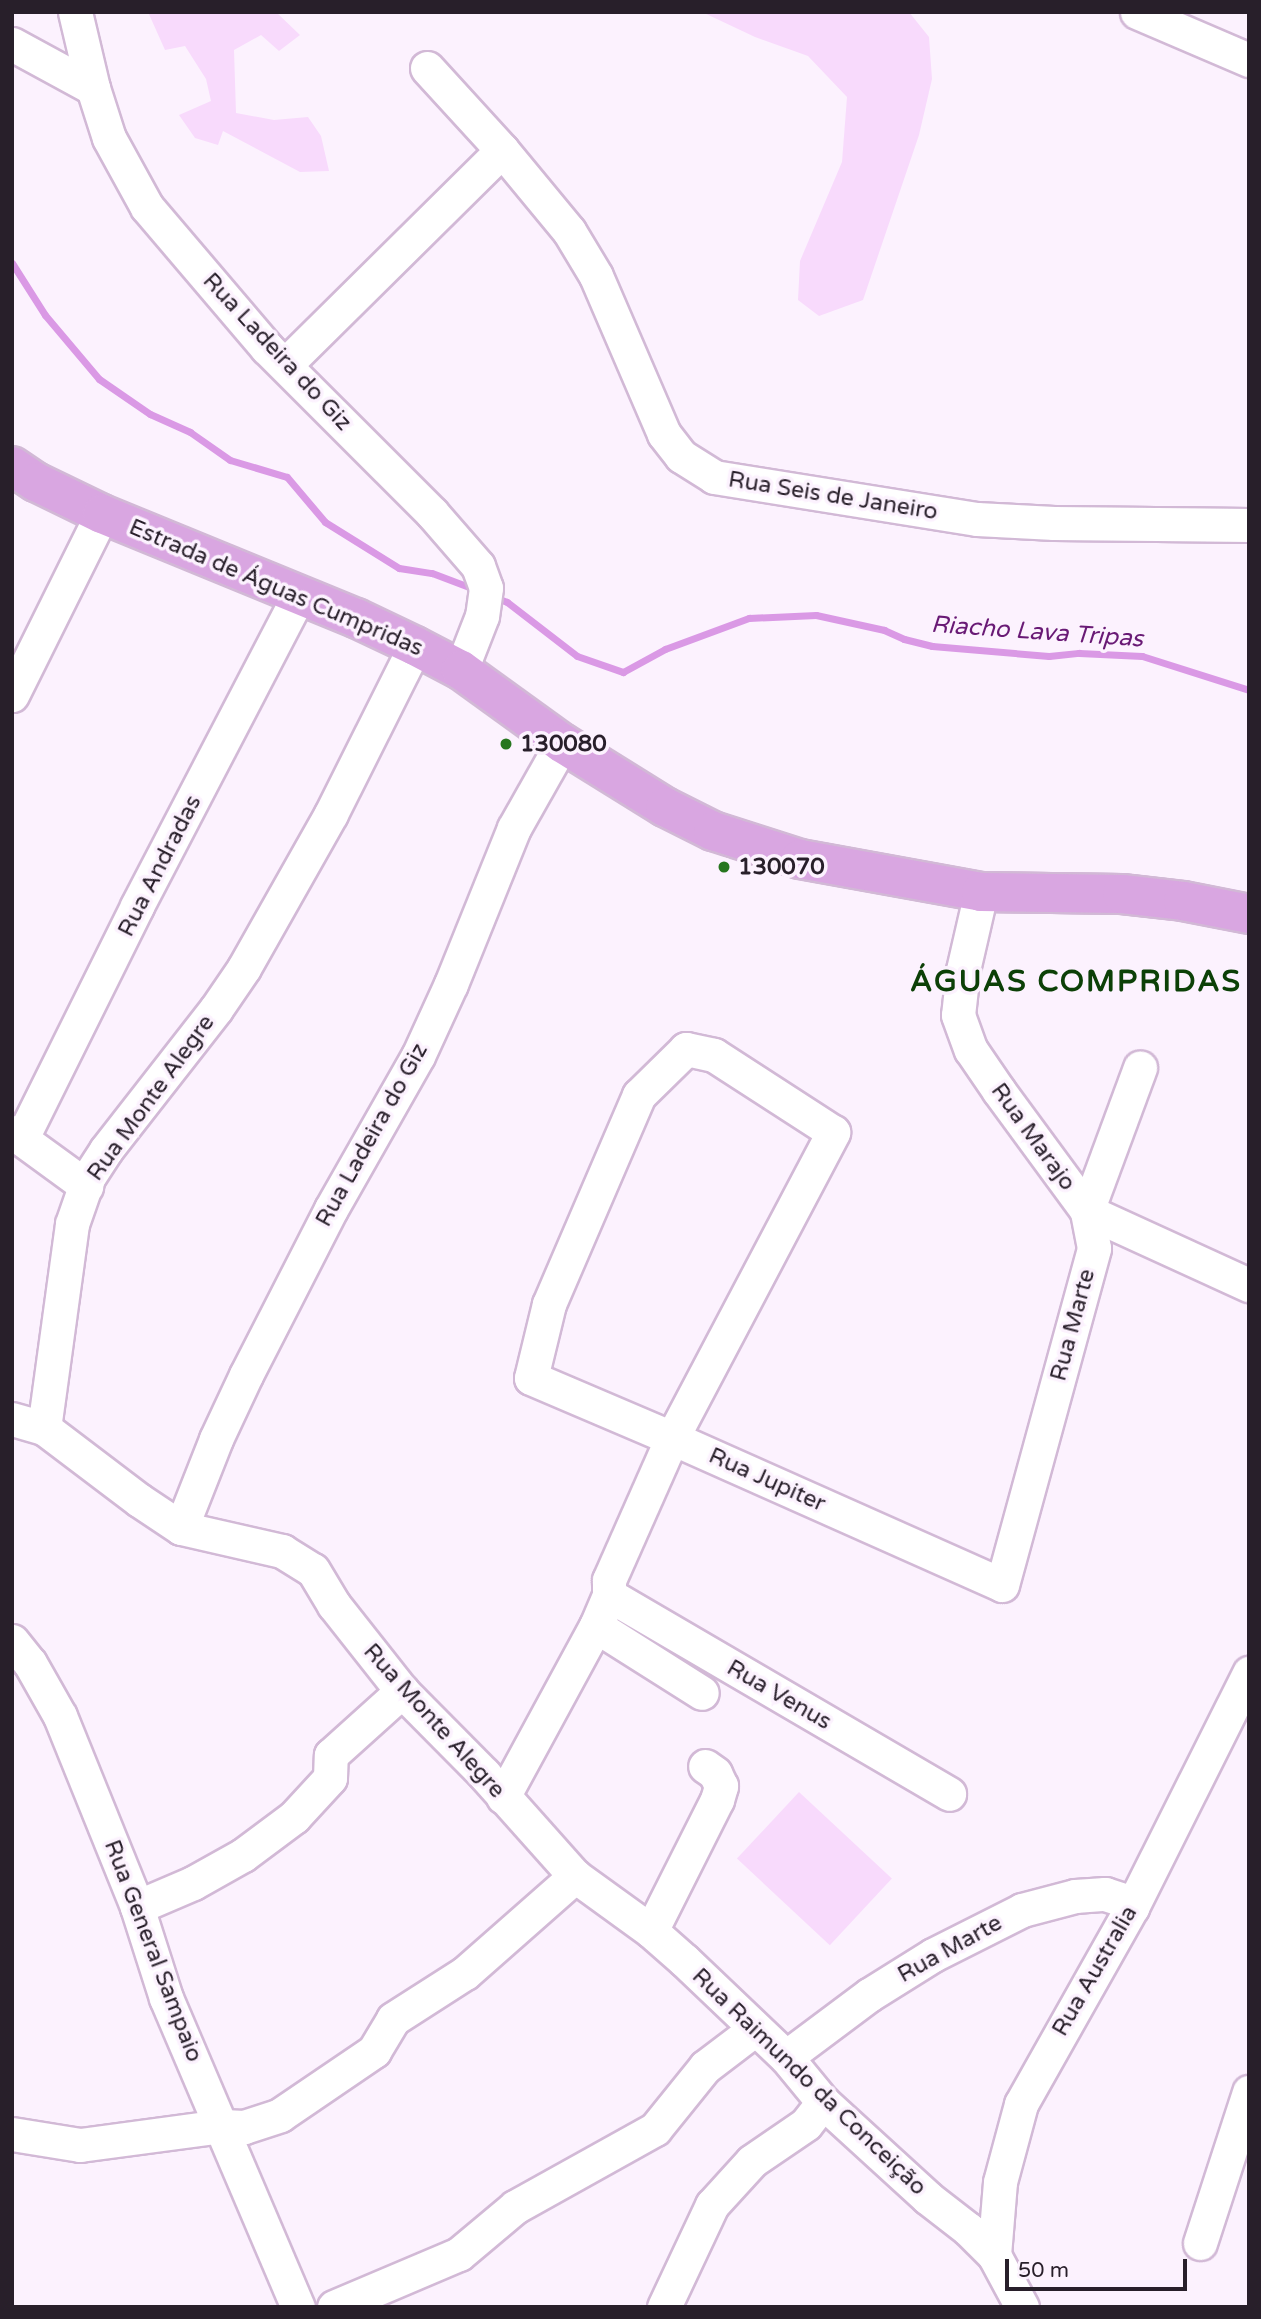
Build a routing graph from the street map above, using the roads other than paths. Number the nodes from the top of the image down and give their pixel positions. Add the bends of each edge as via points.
1 (75, 12) edge
2 (1137, 12) edge
3 (1176, 19) edge
4 (12, 44) edge
5 (1249, 60) edge
6 (427, 68) dead end
7 (93, 88) junction
8 (502, 150) junction
9 (286, 364) junction
10 (12, 466) edge
11 (102, 514) junction
12 (1249, 525) edge
13 (299, 595) junction
14 (415, 646) junction
15 (461, 670) junction
16 (12, 695) edge
17 (562, 743) junction
18 (981, 892) junction
19 (1249, 914) edge
20 (1140, 1068) dead end
21 (17, 1135) edge
22 (86, 1186) junction
23 (1087, 1211) junction
24 (1249, 1285) edge
25 (21, 1423) edge
26 (672, 1438) junction
27 (181, 1528) junction
28 (1002, 1585) joint
29 (609, 1595) junction
30 (596, 1626) junction
31 (12, 1641) edge
32 (402, 1691) junction
33 (1245, 1692) edge
34 (702, 1693) dead end
35 (705, 1766) dead end
36 (949, 1794) dead end
37 (503, 1797) junction
38 (575, 1877) junction
39 (137, 1907) junction
40 (1132, 1907) junction
41 (651, 1931) junction
42 (755, 2029) junction
43 (786, 2057) junction
44 (1249, 2092) edge
45 (823, 2102) junction
46 (223, 2126) junction
47 (12, 2134) edge
48 (1200, 2243) dead end
49 (994, 2255) junction
50 (298, 2307) edge
51 (334, 2307) edge
52 (664, 2307) edge
53 (1022, 2307) edge

1 - 7 street, Rua Ladeira do Giz
2 - 3 street
3 - 5 street
4 - 7 street
6 - 8 street, Rua Seis de Janeiro
7 - 9 street, Rua Ladeira do Giz via 109,138 147,207 267,348
8 - 9 street
8 - 12 street, Rua Seis de Janeiro via 569,231 596,276 664,434 681,456 713,477 977,519
9 - 15 street, Rua Ladeira do Giz via 478,566 484,602
10 - 11 main road, Estrada de Águas Cumpridas
11 - 13 main road, Estrada de Águas Cumpridas
11 - 16 street
13 - 14 main road, Estrada de Águas Cumpridas
13 - 21 street, Rua Andradas
14 - 15 main road, Estrada de Águas Cumpridas
14 - 22 street, Rua Monte Alegre via 331,814 244,968 106,1150
15 - 17 main road, Estrada de Águas Cumpridas
17 - 18 main road, Estrada de Águas Cumpridas via 713,831 800,859
17 - 27 street, Rua Ladeira do Giz via 514,828 418,1056 331,1209 246,1376
18 - 19 main road, Estrada de Águas Cumpridas via 1122,894
18 - 23 street, Rua Marajo via 958,1015 971,1050
20 - 23 street
21 - 22 street
22 - 25 street, Rua Monte Alegre
23 - 24 street, Rua Marajo
23 - 28 street, Rua Marte via 1094,1248
25 - 27 street, Rua Monte Alegre
26 - 26 street, Rua Jupiter via 833,1132 715,1055 686,1049 639,1095 549,1304 531,1378
26 - 28 street, Rua Jupiter
26 - 29 street via 609,1580
27 - 32 street, Rua Monte Alegre via 282,1551 313,1570 334,1605
29 - 30 street
29 - 36 street, Rua Venus
30 - 34 street
30 - 37 street
31 - 39 street, Rua General Sampaio via 60,1716
32 - 37 street, Rua Monte Alegre
32 - 39 street via 331,1755 330,1777 294,1817 243,1855
33 - 40 street, Rua Australia
35 - 41 street via 721,1786 717,1800
37 - 38 street, Rua Monte Alegre
38 - 41 street, Rua Raimundo da Conceição
38 - 46 street via 465,1973 393,2019 374,2051 280,2115 244,2127
39 - 46 street, Rua General Sampaio via 166,1998
40 - 43 street, Rua Marte via 1105,1894 1075,1896 1022,1910 933,1955 869,1995
40 - 49 street, Rua Australia via 1021,2104 1000,2182
41 - 42 street, Rua Raimundo da Conceição
42 - 43 street, Rua Raimundo da Conceição
42 - 51 street via 705,2067 655,2129 515,2207 459,2254
43 - 45 street, Rua Raimundo da Conceição
44 - 48 street
45 - 49 street, Rua Raimundo da Conceição
45 - 52 street via 806,2124 752,2161 712,2205
46 - 47 street via 80,2145
46 - 50 street, Rua General Sampaio
49 - 53 street, Rua Raimundo da Conceição

